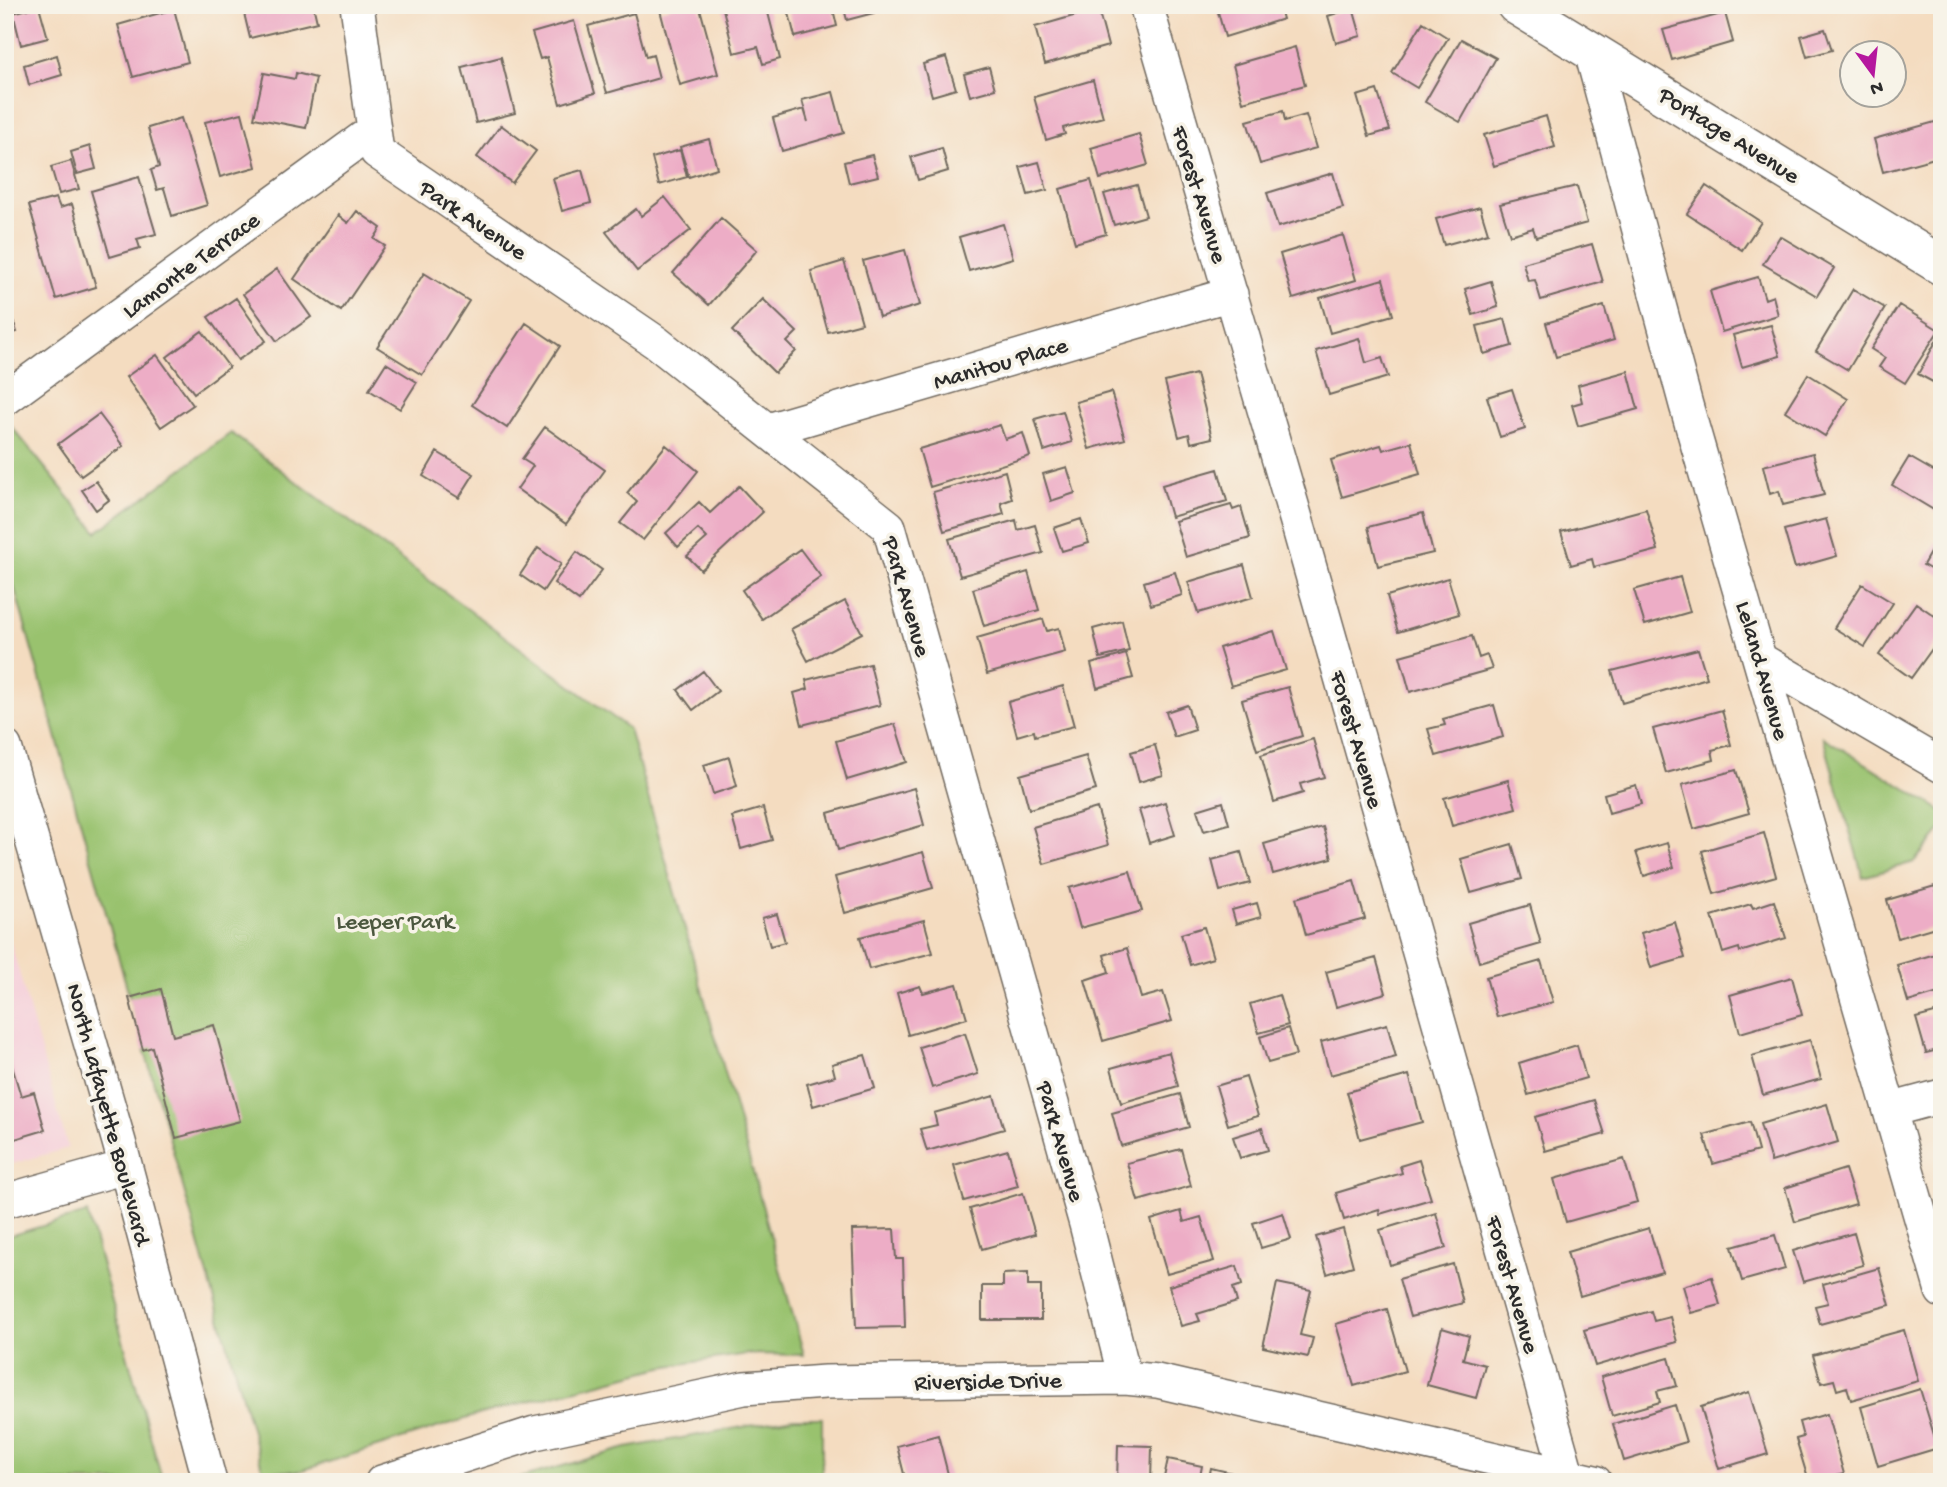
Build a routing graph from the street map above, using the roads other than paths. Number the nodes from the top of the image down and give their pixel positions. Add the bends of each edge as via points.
1 (1146, 5) edge
2 (1516, 5) edge
3 (358, 6) edge
4 (1590, 48) junction
5 (374, 130) junction
6 (1942, 266) edge
7 (1231, 295) junction
8 (5, 399) edge
9 (768, 430) junction
10 (1761, 660) junction
11 (5, 747) edge
12 (1942, 766) edge
13 (1942, 1096) edge
14 (1890, 1110) junction
15 (125, 1167) junction
16 (5, 1201) edge
17 (1942, 1291) edge
18 (1125, 1378) junction
19 (1581, 1478) edge
20 (211, 1482) edge
21 (382, 1482) edge

1 - 7 street, Forest Avenue
2 - 4 main road, Portage Avenue
3 - 5 street, Park Avenue
4 - 6 main road, Portage Avenue
4 - 10 street, Leland Avenue
5 - 8 street, Lamonte Terrace
5 - 9 street, Park Avenue via 377,152 657,343
7 - 9 street, Manitou Place
7 - 19 street, Forest Avenue
9 - 18 street, Park Avenue via 889,527 1086,1224
10 - 12 street
10 - 14 street, Leland Avenue
11 - 15 street, North Lafayette Boulevard
13 - 14 street
14 - 17 street, Leland Avenue
15 - 16 street
15 - 20 street, North Lafayette Boulevard
18 - 19 street, Riverside Drive via 1157,1381
18 - 21 street, Riverside Drive via 825,1382 744,1388 535,1433

